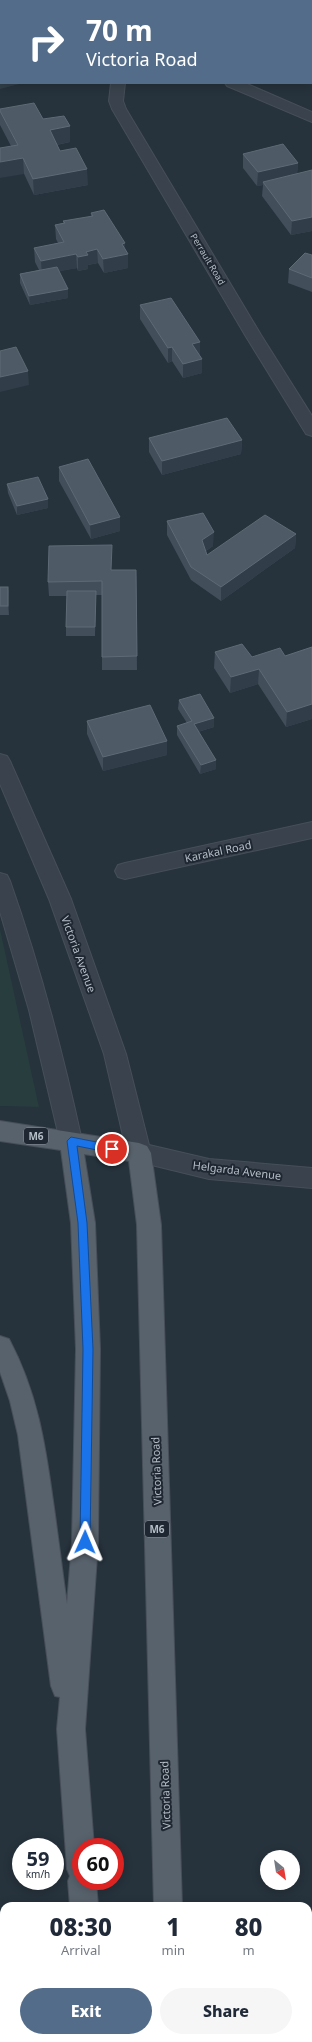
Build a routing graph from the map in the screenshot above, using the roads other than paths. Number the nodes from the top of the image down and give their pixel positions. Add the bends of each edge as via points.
1 (118, 84) edge
2 (234, 84) edge
3 (312, 117) edge
4 (312, 430) edge
5 (0, 761) edge
6 (312, 830) edge
7 (125, 871) dead end
8 (0, 881) edge
9 (0, 1131) edge
10 (71, 1141) junction
11 (139, 1153) junction
12 (312, 1178) edge
13 (0, 1347) edge
14 (71, 1729) junction
15 (79, 1838) edge
16 (83, 1890) edge
17 (84, 1902) edge
18 (168, 1902) edge

1 - 4 street, Perrault Road via 116,101 119,109
2 - 3 street
5 - 11 street, Victoria Avenue via 60,899 115,1054
6 - 7 street, Karakal Road
8 - 10 street via 40,1013
9 - 10 main road, M6
10 - 11 main road, M6
10 - 14 main road via 83,1223 88,1349 85,1542
11 - 12 street, Helgarda Avenue via 209,1168
11 - 18 main road, Victoria Road / M6 via 149,1225
13 - 14 main road via 11,1366 22,1397 31,1435
14 - 15 main road
16 - 17 main road

